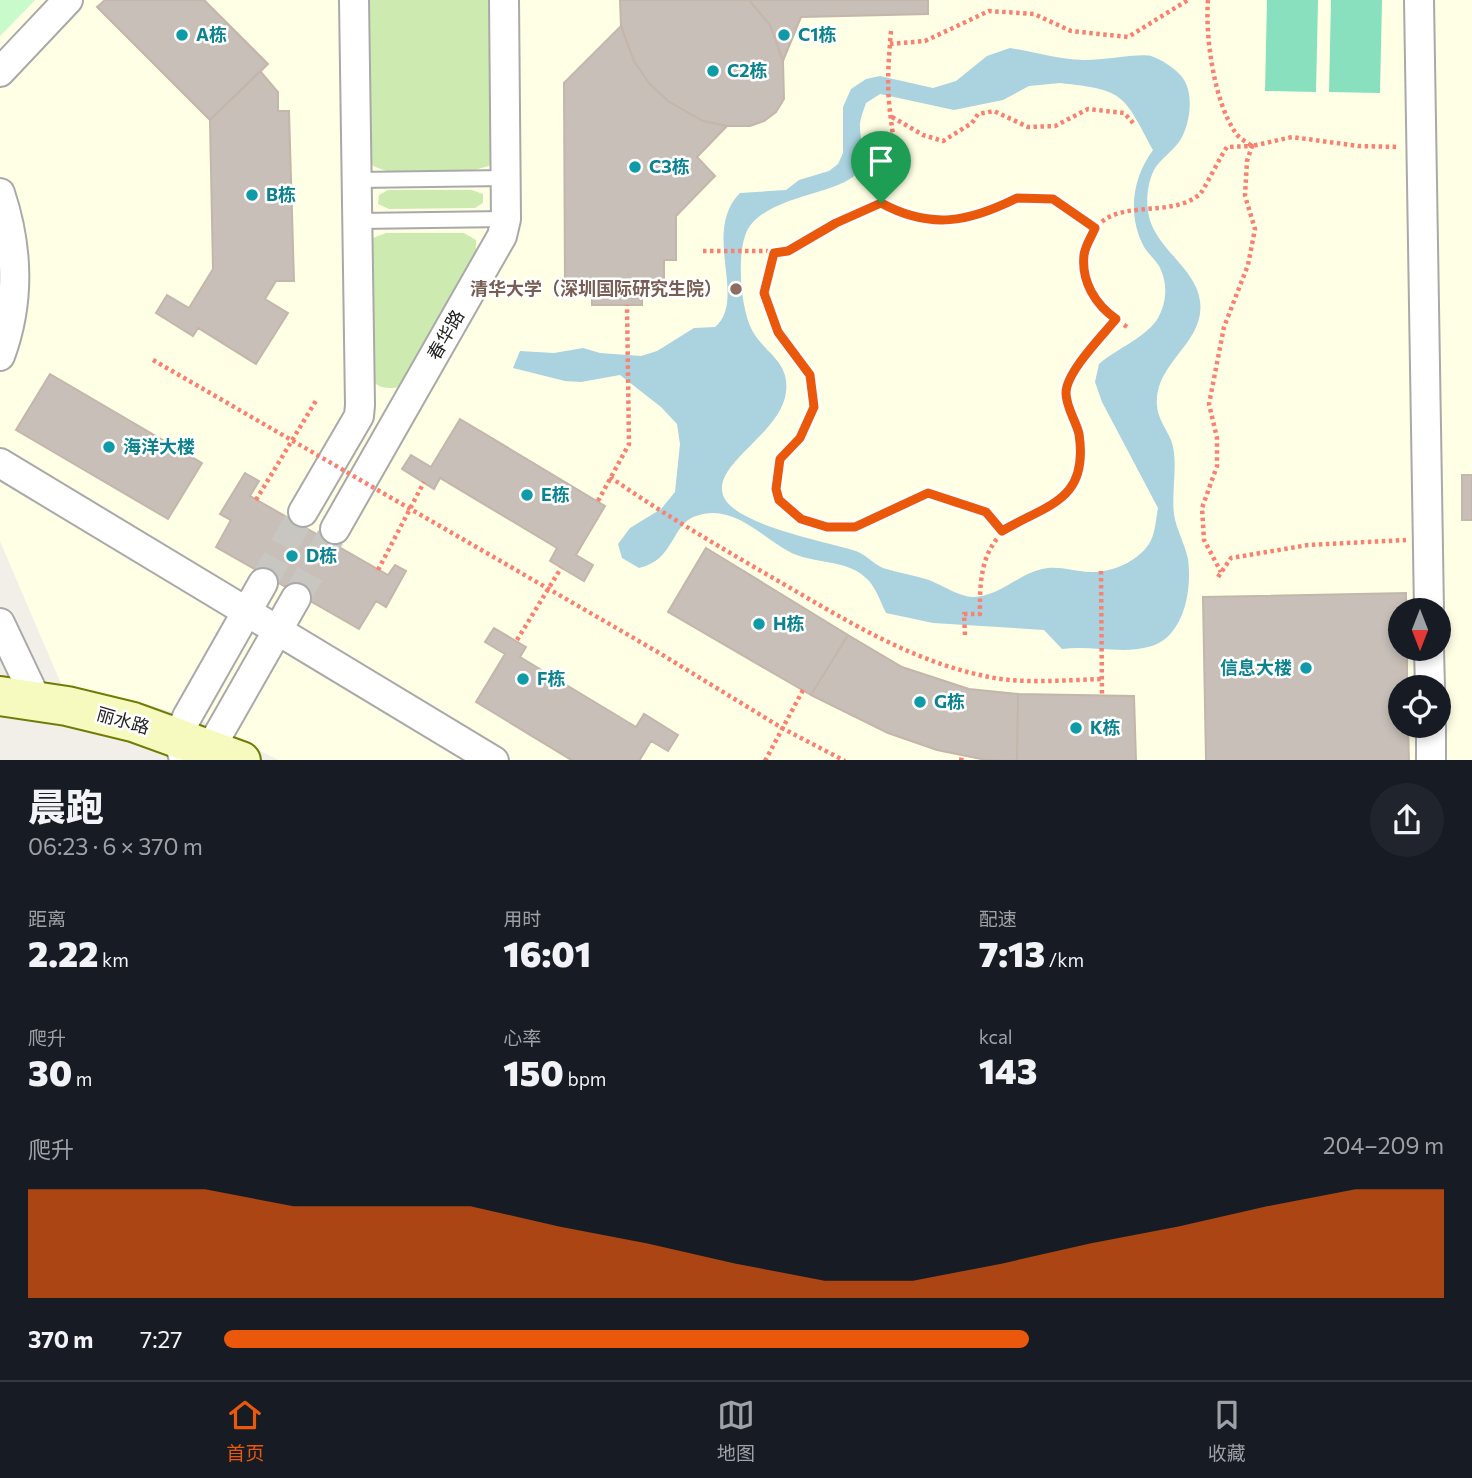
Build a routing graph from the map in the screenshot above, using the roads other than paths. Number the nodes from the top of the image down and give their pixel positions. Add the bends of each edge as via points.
1 (68, 0) edge
2 (354, 0) edge
3 (504, 0) edge
4 (1419, 0) edge
5 (0, 72) edge
6 (506, 178) junction
7 (357, 180) junction
8 (0, 193) edge
9 (506, 219) junction
10 (358, 221) junction
11 (0, 356) edge
12 (374, 424) junction
13 (0, 463) edge
14 (303, 513) tunnel mouth
15 (335, 529) tunnel mouth
16 (263, 583) tunnel mouth
17 (296, 598) tunnel mouth
18 (1429, 598) edge
19 (247, 612) junction
20 (0, 623) edge
21 (278, 630) junction
22 (0, 696) edge
23 (37, 701) junction
24 (0, 718) edge
25 (1431, 738) edge
26 (196, 755) edge
27 (492, 760) edge
28 (1431, 760) edge

1 - 5 street
2 - 7 street, 春华路
3 - 6 street, 春华路
4 - 18 street
6 - 7 lane
6 - 9 street, 春华路
7 - 10 street, 春华路
8 - 11 street via 15,265 11,317
9 - 10 lane
9 - 12 street, 春华路 via 497,247
10 - 12 street, 春华路 via 362,388
12 - 14 street, 春华路
12 - 15 street, 春华路
13 - 19 street
16 - 19 street
17 - 21 street
19 - 21 street
19 - 26 street via 187,717
20 - 23 street
21 - 26 street
21 - 27 street
22 - 23 main road, 丽水路
23 - 26 main road, 丽水路 via 133,722
24 - 26 main road, 丽水路
25 - 28 street

